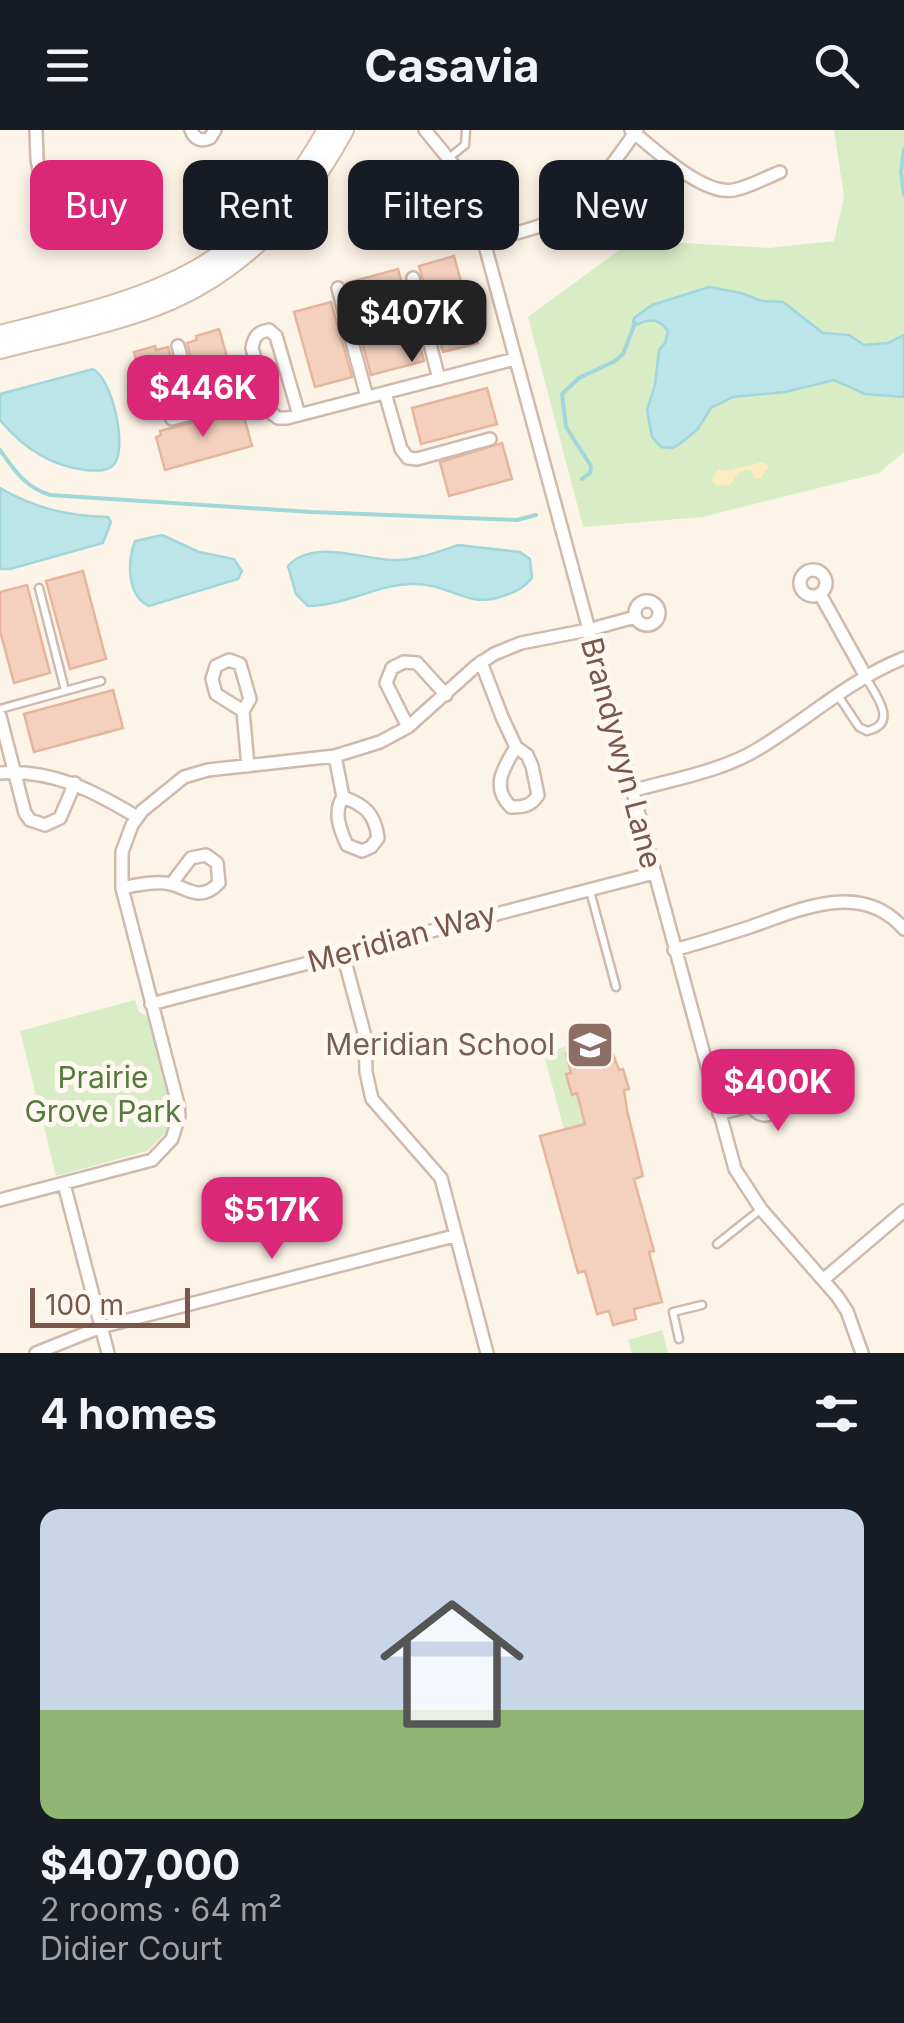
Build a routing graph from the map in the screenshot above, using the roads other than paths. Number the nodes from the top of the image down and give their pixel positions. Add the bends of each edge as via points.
1 (36, 130) edge
2 (190, 130) edge
3 (215, 130) edge
4 (327, 130) edge
5 (344, 130) edge
6 (425, 130) edge
7 (466, 130) edge
8 (634, 131) edge
9 (449, 158) joint
10 (37, 160) edge
11 (780, 172) dead end
12 (519, 232) edge
13 (486, 250) edge
14 (413, 278) dead end
15 (338, 288) dead end
16 (422, 311) junction
17 (350, 331) junction
18 (0, 335) edge
19 (178, 346) dead end
20 (0, 349) edge
21 (516, 359) junction
22 (439, 379) junction
23 (385, 393) junction
24 (264, 394) junction
25 (367, 398) junction
26 (196, 412) junction
27 (299, 415) junction
28 (172, 419) dead end
29 (490, 439) dead end
30 (38, 588) dead end
31 (820, 594) dead end
32 (635, 617) dead end
33 (588, 630) junction
34 (904, 658) edge
35 (481, 662) junction
36 (865, 676) junction
37 (101, 681) dead end
38 (66, 690) junction
39 (837, 692) junction
40 (446, 695) junction
41 (0, 712) edge
42 (243, 712) dead end
43 (408, 728) junction
44 (516, 747) junction
45 (335, 756) junction
46 (248, 766) junction
47 (15, 772) junction
48 (0, 773) edge
49 (74, 783) junction
50 (632, 790) junction
51 (343, 797) junction
52 (137, 817) junction
53 (654, 873) junction
54 (172, 883) dead end
55 (122, 888) junction
56 (590, 890) junction
57 (904, 929) edge
58 (674, 950) junction
59 (343, 954) junction
60 (616, 987) dead end
61 (151, 1004) junction
62 (752, 1105) dead end
63 (719, 1114) junction
64 (64, 1184) junction
65 (0, 1200) edge
66 (761, 1210) junction
67 (904, 1211) edge
68 (454, 1236) junction
69 (716, 1244) dead end
70 (824, 1279) junction
71 (702, 1304) dead end
72 (101, 1327) junction
73 (679, 1339) dead end
74 (36, 1353) edge
75 (108, 1353) edge
76 (487, 1353) edge
77 (862, 1353) edge

1 - 10 street
2 - 3 street via 202,140
4 - 18 main road via 283,197 214,260 107,308
5 - 20 main road via 299,202 211,279 141,312
6 - 9 street, Brandywyn Lane
7 - 9 lane via 465,146
8 - 11 street via 692,178 719,189
8 - 12 street via 583,199
13 - 21 street, Brandywyn Lane
14 - 16 street
15 - 17 street
16 - 17 street
16 - 22 street
17 - 25 street
19 - 26 street
21 - 22 street
21 - 33 street, Brandywyn Lane
22 - 23 street
23 - 25 street
23 - 29 street via 408,458
24 - 26 street
24 - 27 street via 278,418
24 - 27 street via 252,348 253,339 269,330
25 - 27 street
26 - 28 street
30 - 38 lane
31 - 36 street
32 - 33 street
33 - 35 street via 521,643
33 - 50 street, Brandywyn Lane
34 - 36 street
35 - 40 street
35 - 44 street
36 - 39 street
36 - 39 lane via 885,713 879,727 862,729
37 - 38 lane
38 - 41 lane
39 - 50 street via 744,756
40 - 43 street
40 - 43 street via 418,663 392,668 386,684
41 - 47 street
42 - 46 street
43 - 45 street
44 - 44 street via 527,755 538,795 522,807 510,807 500,790 499,778
45 - 46 street
45 - 51 street
46 - 52 street via 184,777
47 - 48 street
47 - 49 street
47 - 49 street via 25,813 36,824 60,818
49 - 52 street
50 - 53 street, Brandywyn Lane
51 - 51 street via 337,808 347,846 372,847 378,838 370,812
52 - 55 street via 122,852
53 - 56 street, Meridian Way
53 - 58 street, Brandywyn Lane
54 - 55 street
55 - 61 street
56 - 59 street, Meridian Way
56 - 60 lane
57 - 58 street via 887,912 834,901
58 - 63 street, Brandywyn Lane
59 - 61 street, Meridian Way
59 - 68 street via 365,1036 367,1088 440,1178
61 - 64 street via 178,1104 172,1139 152,1160
62 - 63 street
63 - 66 street, Brandywyn Lane via 735,1168
64 - 65 street
64 - 72 street
66 - 69 lane
66 - 70 street, Brandywyn Lane
67 - 70 street
68 - 72 street
68 - 76 street
70 - 77 street, Brandywyn Lane via 847,1310
71 - 73 lane via 672,1312
72 - 74 street
72 - 75 street

